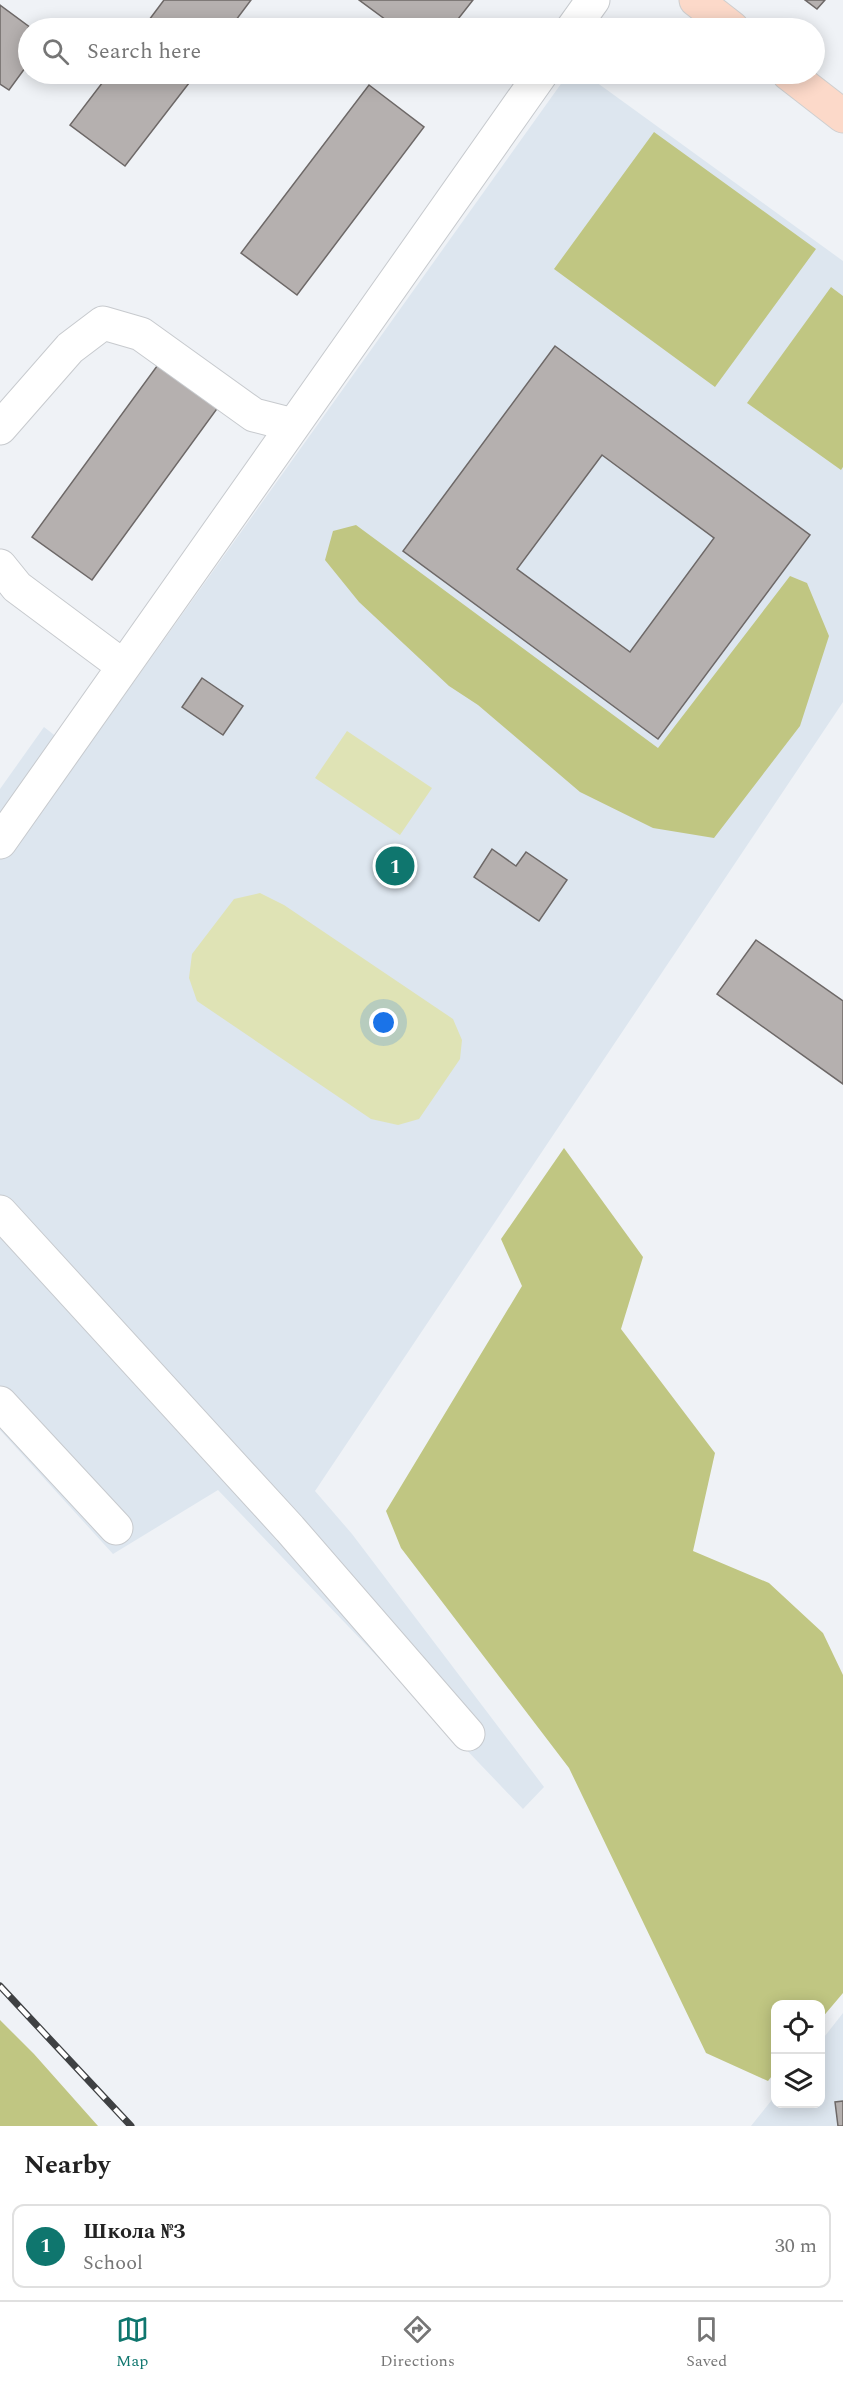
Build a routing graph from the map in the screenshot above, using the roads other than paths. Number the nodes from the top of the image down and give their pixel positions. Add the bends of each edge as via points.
1 (593, 0) edge
2 (696, 0) edge
3 (580, 18) edge
4 (719, 18) edge
5 (534, 84) edge
6 (803, 84) edge
7 (841, 110) edge
8 (293, 425) junction
9 (0, 428) edge
10 (0, 566) edge
11 (123, 666) junction
12 (0, 842) edge
13 (0, 1212) edge
14 (0, 1403) edge
15 (116, 1528) dead end
16 (468, 1734) dead end

1 - 3 lane
2 - 4 main road
5 - 8 lane
6 - 7 main road
8 - 9 lane via 254,415 141,334 103,323 70,348
8 - 11 lane
10 - 11 lane via 17,587
11 - 12 lane
13 - 16 lane via 290,1529
14 - 15 lane

